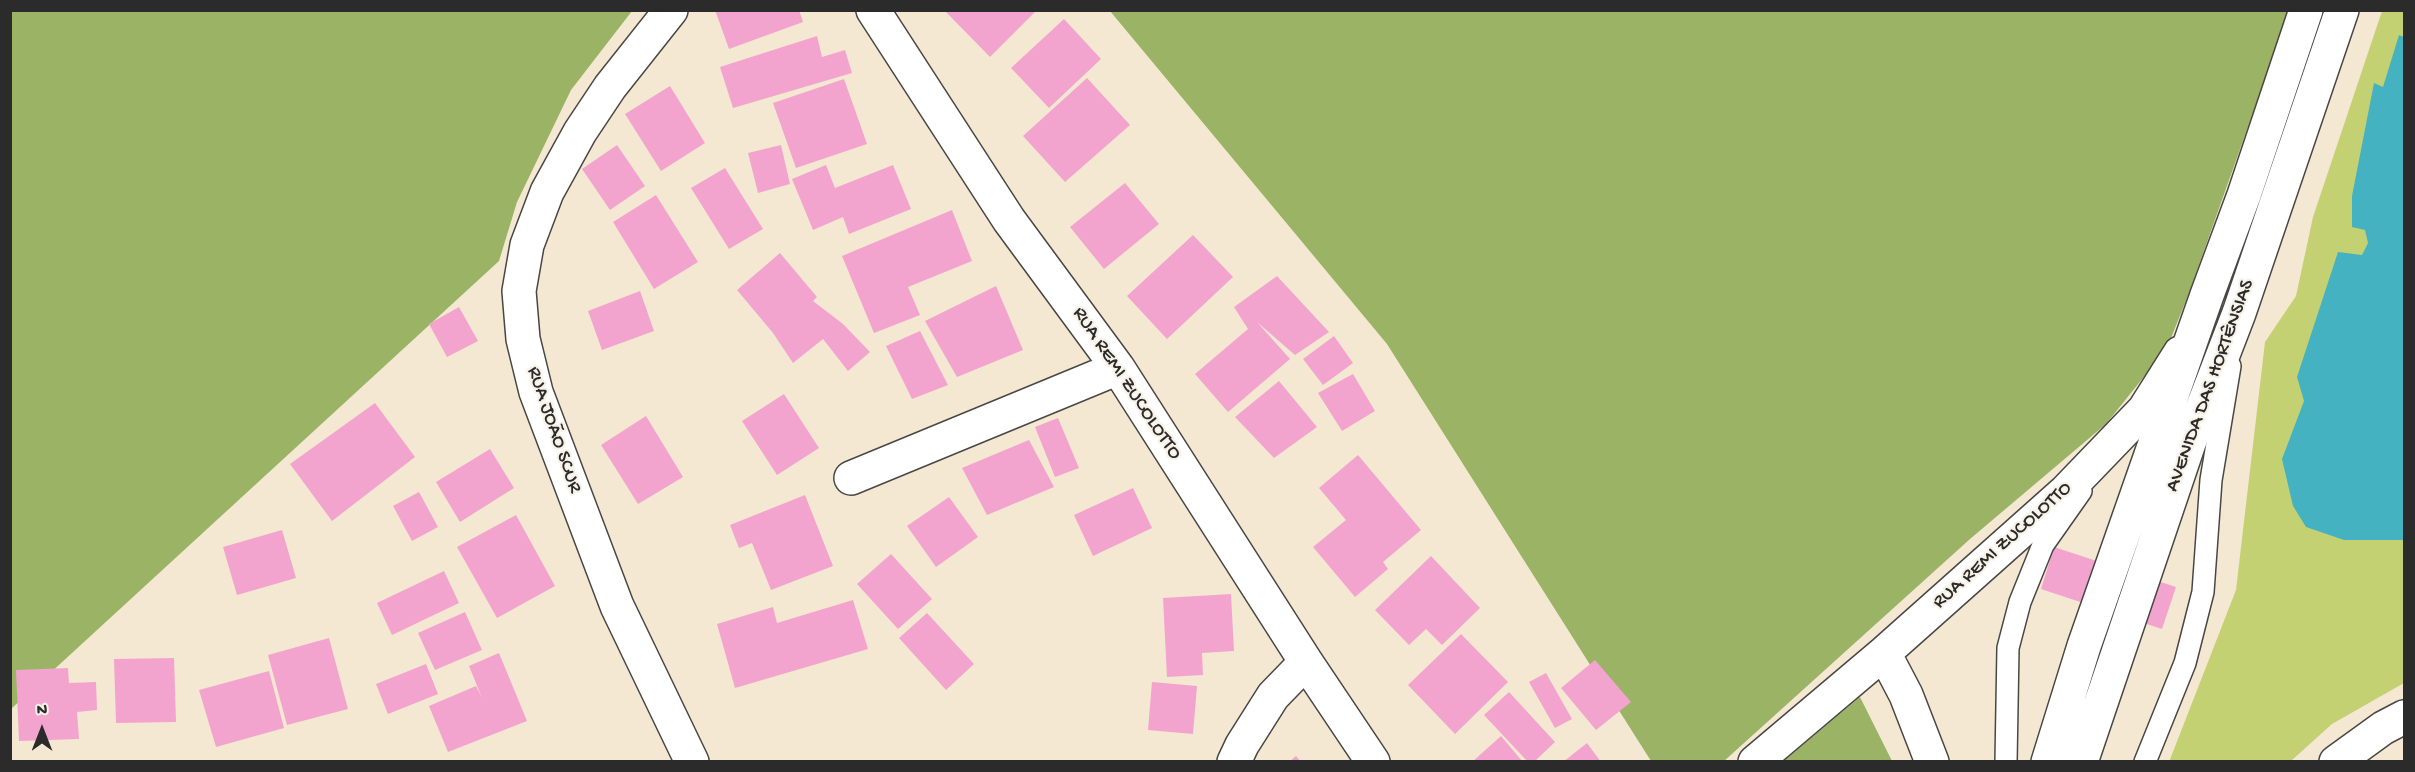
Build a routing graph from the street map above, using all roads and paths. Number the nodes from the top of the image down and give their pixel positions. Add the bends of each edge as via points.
1 (671, 10) edge
2 (873, 10) edge
3 (2306, 10) edge
4 (2342, 10) edge
5 (2207, 294) junction
6 (2239, 313) junction
7 (1118, 368) junction
8 (2114, 444) junction
9 (851, 478) dead end
10 (1884, 653) junction
11 (1306, 662) junction
12 (2404, 717) edge
13 (692, 762) edge
14 (1234, 762) edge
15 (1374, 762) edge
16 (1755, 762) edge
17 (1932, 762) edge
18 (2006, 762) edge
19 (2048, 762) edge
20 (2081, 762) edge
21 (2145, 762) edge
22 (2336, 762) edge

1 - 13 street, RUA JOÃO SCUR via 610,87 547,192 527,245 519,291 523,339 536,392 617,606
2 - 7 street, RUA REMI ZUCOLOTTO via 1009,220
3 - 5 street, AVENIDA DAS HORTÊNSIAS
4 - 6 street, AVENIDA DAS HORTÊNSIAS
5 - 8 street, RUA REMI ZUCOLOTTO via 2182,349 2144,410
5 - 19 street, AVENIDA DAS HORTÊNSIAS via 2084,646
6 - 20 street, AVENIDA DAS HORTÊNSIAS via 2189,444
6 - 21 lane via 2211,480 2204,592 2185,663
7 - 9 street
7 - 11 street, RUA REMI ZUCOLOTTO
8 - 10 street, RUA REMI ZUCOLOTTO
8 - 18 lane via 2043,545 2020,602 2008,648
10 - 16 street, RUA REMI ZUCOLOTTO
10 - 17 street via 1906,695
11 - 14 street via 1273,696
11 - 15 street, RUA REMI ZUCOLOTTO
12 - 22 street

